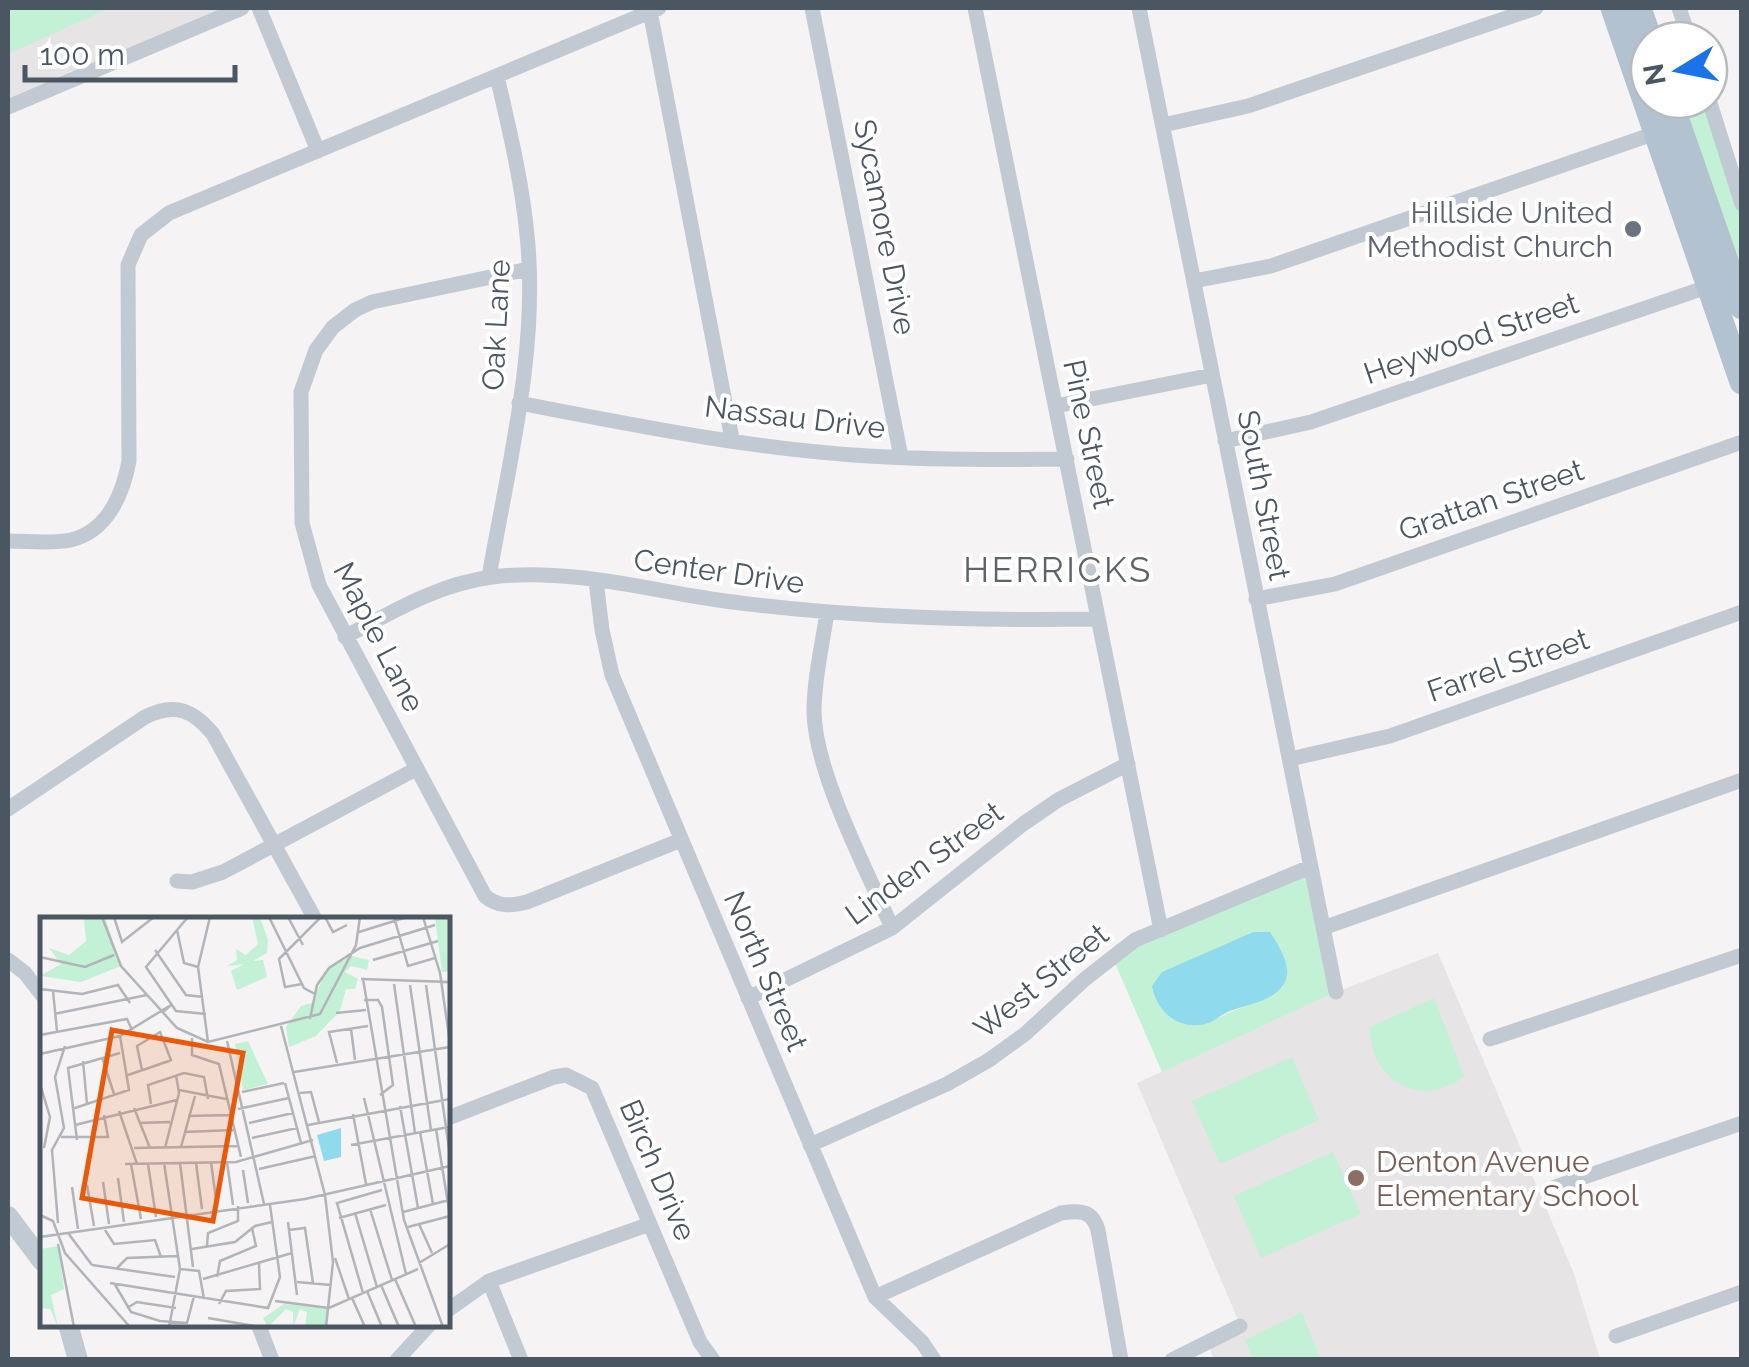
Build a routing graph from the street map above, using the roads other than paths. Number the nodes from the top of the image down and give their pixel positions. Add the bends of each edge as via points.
1 (242, 8) edge
2 (259, 8) edge
3 (812, 8) edge
4 (976, 8) edge
5 (1139, 8) edge
6 (1536, 8) edge
7 (1613, 8) edge
8 (654, 9) edge
9 (496, 76) junction
10 (8, 107) edge
11 (1676, 120) edge
12 (1715, 120) edge
13 (1162, 125) junction
14 (1656, 133) junction
15 (318, 151) junction
16 (1742, 204) edge
17 (529, 269) junction
18 (1727, 280) edge
19 (1194, 281) junction
20 (1742, 307) edge
21 (1212, 375) junction
22 (1742, 382) edge
23 (519, 402) junction
24 (1056, 406) junction
25 (732, 439) junction
26 (1225, 441) junction
27 (1742, 442) edge
28 (901, 457) junction
29 (1067, 459) junction
30 (8, 541) edge
31 (489, 577) junction
32 (596, 581) junction
33 (1256, 599) junction
34 (1742, 612) edge
35 (827, 613) junction
36 (1098, 619) junction
37 (344, 636) junction
38 (1290, 759) junction
39 (1128, 764) junction
40 (416, 769) junction
41 (1742, 780) edge
42 (8, 809) edge
43 (681, 840) junction
44 (274, 844) junction
45 (1310, 867) junction
46 (177, 880) dead end
47 (313, 917) edge
48 (892, 928) junction
49 (1323, 928) junction
50 (1161, 930) junction
51 (1742, 955) edge
52 (8, 960) edge
53 (40, 992) edge
54 (1336, 992) dead end
55 (748, 998) junction
56 (1490, 1039) dead end
57 (450, 1117) edge
58 (1742, 1123) edge
59 (810, 1145) junction
60 (1552, 1188) dead end
61 (8, 1216) edge
62 (650, 1224) junction
63 (40, 1258) edge
64 (489, 1281) junction
65 (1742, 1292) edge
66 (875, 1296) junction
67 (450, 1309) edge
68 (1240, 1326) dead end
69 (69, 1327) edge
70 (259, 1327) edge
71 (427, 1327) edge
72 (1616, 1336) dead end
73 (78, 1360) edge
74 (272, 1360) edge
75 (397, 1360) edge
76 (521, 1360) edge
77 (713, 1360) edge
78 (934, 1360) edge
79 (1121, 1360) edge
80 (1172, 1360) edge

1 - 10 street
2 - 15 street
3 - 28 street, Sycamore Drive
4 - 24 street, Pine Street
5 - 13 street, South Street
6 - 13 street via 1248,106
7 - 14 main road
8 - 9 street
8 - 25 street
9 - 15 street
9 - 17 street, Oak Lane via 522,198
11 - 18 main road
12 - 16 street
13 - 19 street, South Street
14 - 18 main road
14 - 19 street via 1271,266
15 - 30 street via 152,224 128,265 125,486 99,524 78,538
17 - 23 street, Oak Lane
17 - 37 street, Maple Lane via 372,302 333,327 310,361 301,392 302,523 318,585
18 - 20 main road
18 - 22 main road
18 - 26 street, Heywood Street via 1311,422
19 - 21 street, South Street
21 - 24 street
21 - 26 street, South Street
23 - 25 street, Nassau Drive
23 - 31 street, Oak Lane
24 - 29 street, Pine Street
25 - 28 street, Nassau Drive
26 - 33 street, South Street
27 - 33 street, Grattan Street via 1334,584
28 - 29 street, Nassau Drive
29 - 36 street, Pine Street
31 - 32 street, Center Drive
31 - 37 street, Center Drive via 435,591
32 - 35 street, Center Drive
32 - 43 street, North Street via 612,675
33 - 38 street, South Street
34 - 38 street, Farrel Street via 1390,736
35 - 36 street, Center Drive
35 - 48 street via 815,688 818,742
36 - 39 street, Pine Street
37 - 40 street, Maple Lane
38 - 45 street, South Street
39 - 48 street, Linden Street via 1023,824
39 - 50 street, Pine Street
40 - 43 street, Maple Lane via 486,896 501,905 527,902
40 - 44 street
41 - 49 street
42 - 44 street via 146,717 170,708 199,717 214,734
43 - 55 street, North Street
44 - 46 street via 223,872
44 - 47 street
45 - 49 street, South Street
45 - 50 street, West Street
48 - 55 street, Linden Street
49 - 54 street, South Street
50 - 59 street, West Street via 1112,956 990,1060
51 - 56 street
52 - 53 street
55 - 59 street, North Street
57 - 62 street, Birch Drive via 554,1077 580,1080 598,1097
58 - 60 street
59 - 66 street, North Street
61 - 63 street
62 - 64 street
62 - 77 street, Birch Drive
64 - 67 street
64 - 76 street
65 - 72 street
66 - 78 street, North Street
66 - 79 street via 1062,1213 1084,1211 1098,1230
68 - 80 street
69 - 73 street
70 - 74 street
71 - 75 street

